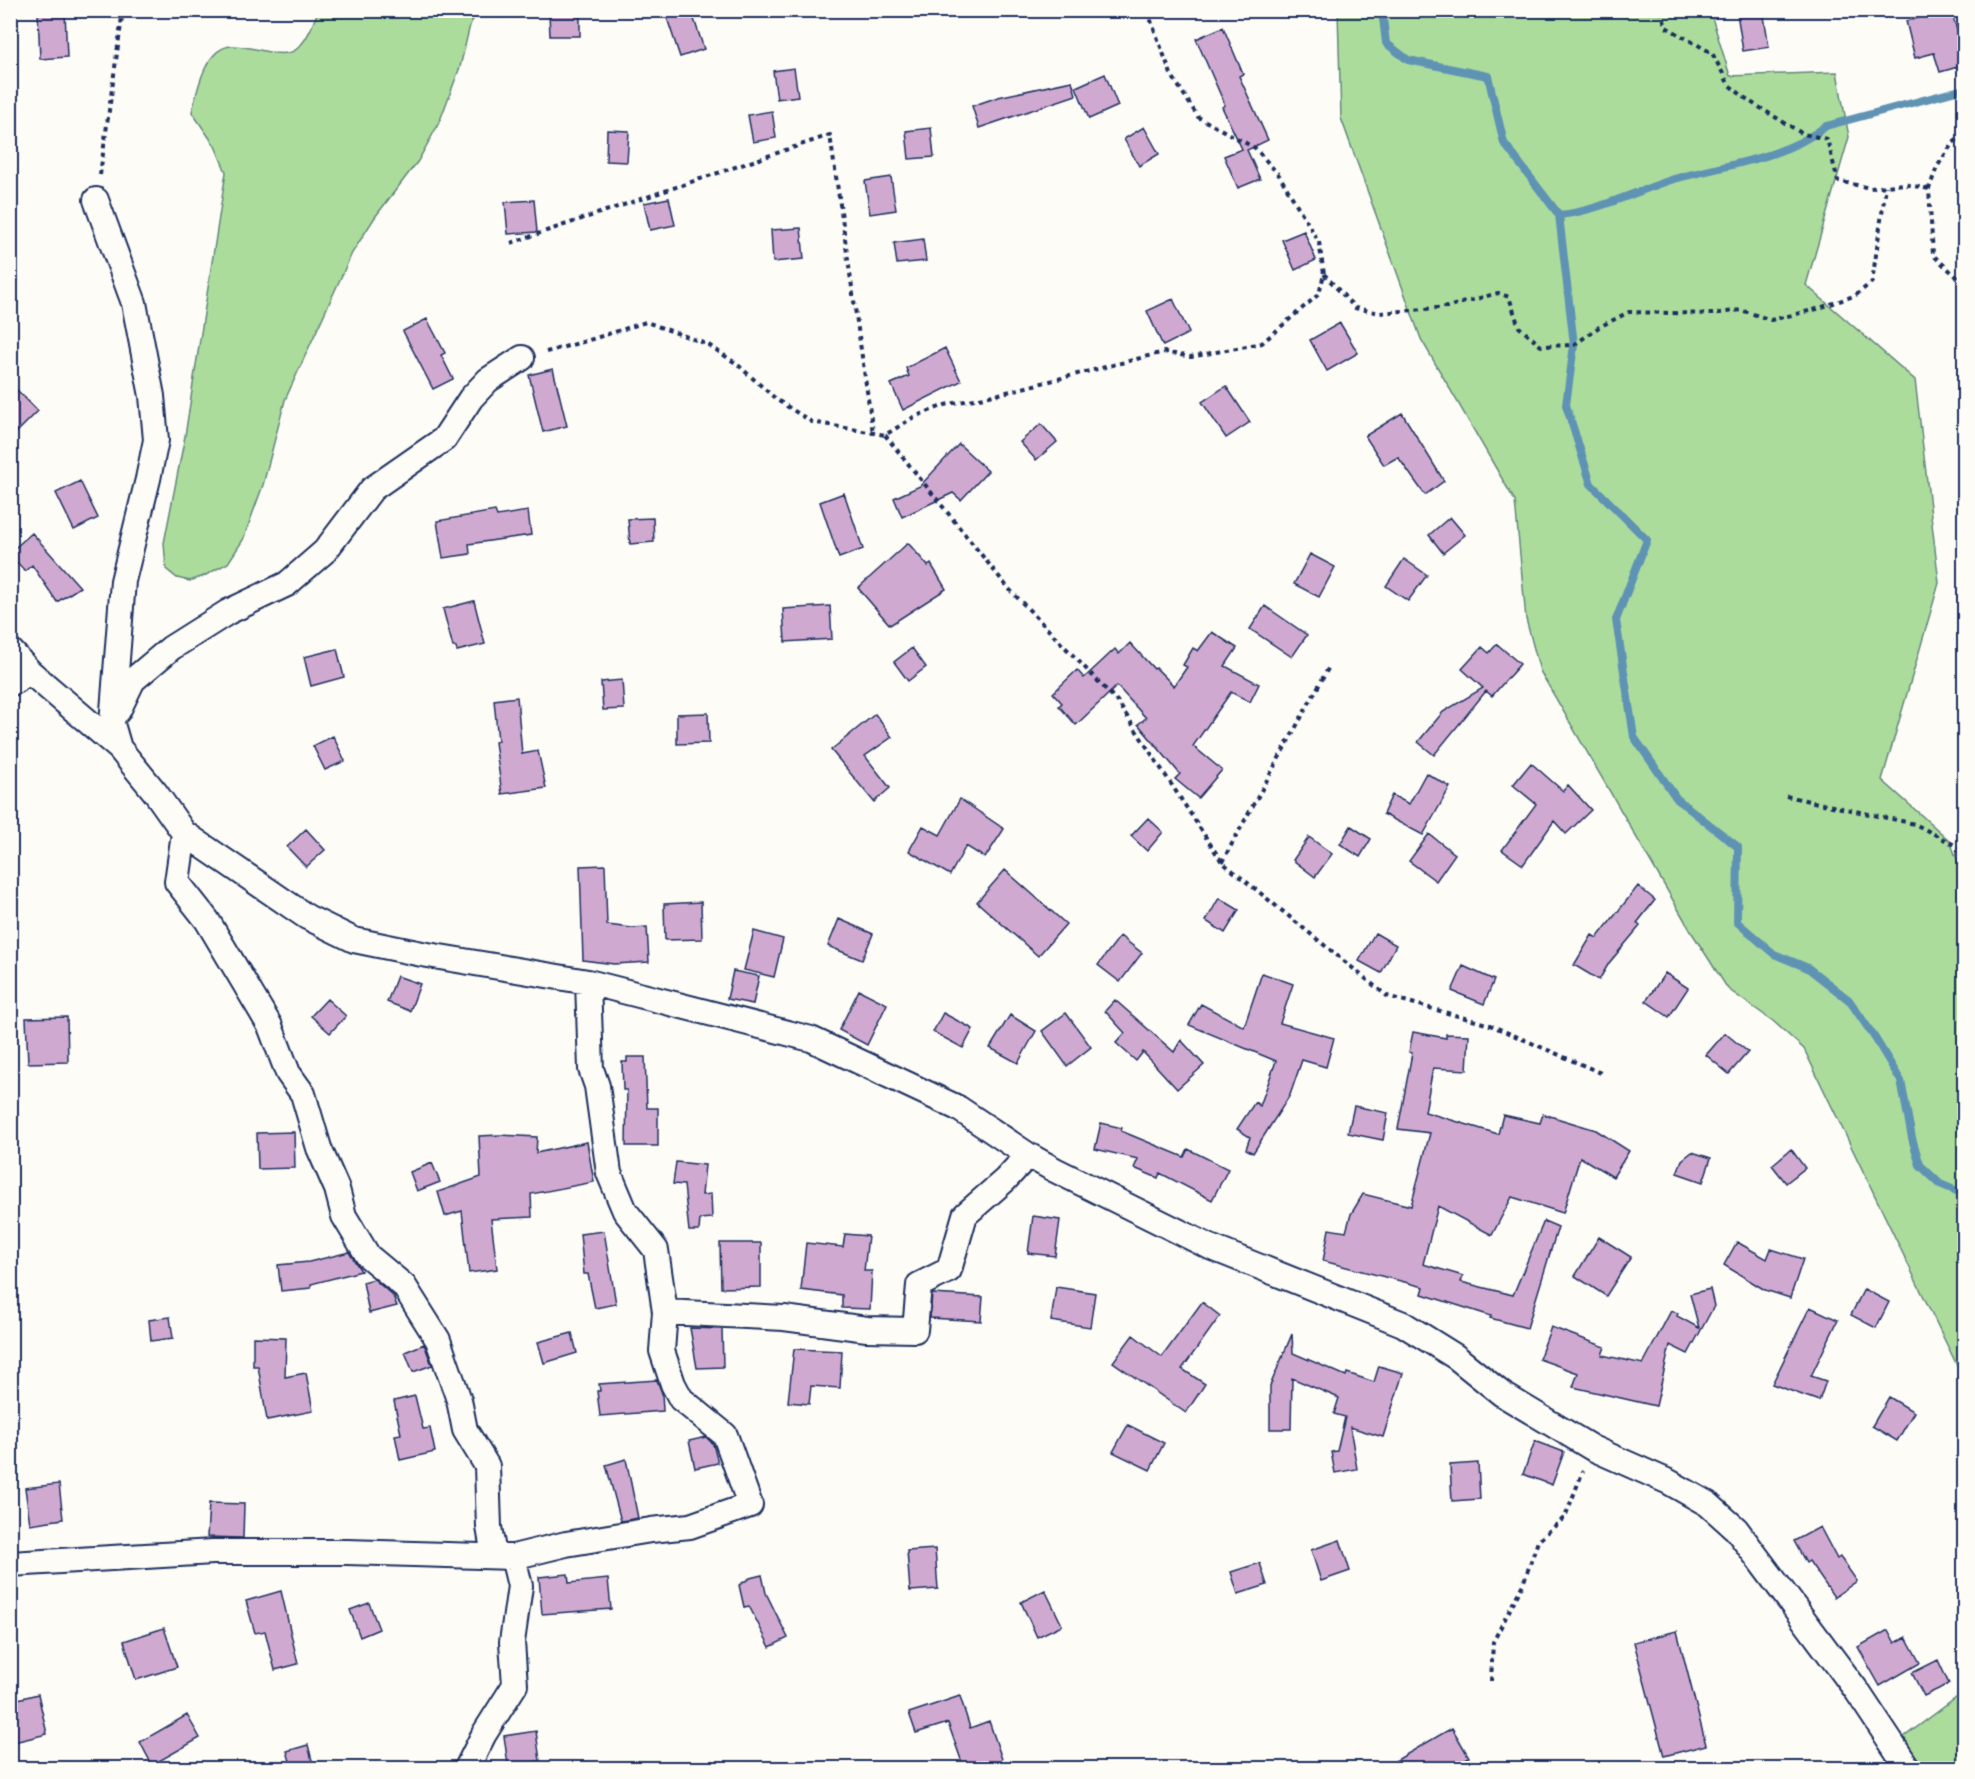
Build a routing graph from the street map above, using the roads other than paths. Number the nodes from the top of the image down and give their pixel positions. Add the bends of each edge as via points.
1 (96, 200) road end
2 (522, 358) road end
3 (10, 650) edge
4 (20, 678) edge
5 (112, 724) junction
6 (119, 748) junction
7 (184, 833) junction
8 (588, 982) junction
9 (1028, 1155) junction
10 (665, 1312) junction
11 (504, 1556) junction
12 (10, 1564) edge
13 (467, 1768) edge
14 (1908, 1768) edge

1 - 5 street via 134,303 152,396 156,440 123,581
2 - 5 street via 488,380 444,439 372,489 325,552 287,584 228,612 171,648 133,680
3 - 4 street
4 - 6 street
5 - 6 street
6 - 7 street
7 - 8 street via 307,917 354,940
7 - 11 street via 177,882 207,920 270,1026 288,1073 303,1094 344,1216 368,1256 404,1286 438,1340 465,1430 487,1466 489,1527
8 - 9 street via 811,1039 958,1108
8 - 10 street via 591,1069 597,1086 609,1173 625,1211 656,1250
9 - 10 street via 966,1215 950,1270 919,1286 915,1330
9 - 14 street via 1210,1247 1403,1324 1456,1357 1502,1394 1592,1448 1708,1504 1736,1529 1857,1691
10 - 11 street via 662,1351 672,1384 681,1399 725,1435 750,1505 690,1526
11 - 12 street via 213,1552
11 - 13 street via 520,1586 512,1642 515,1685

